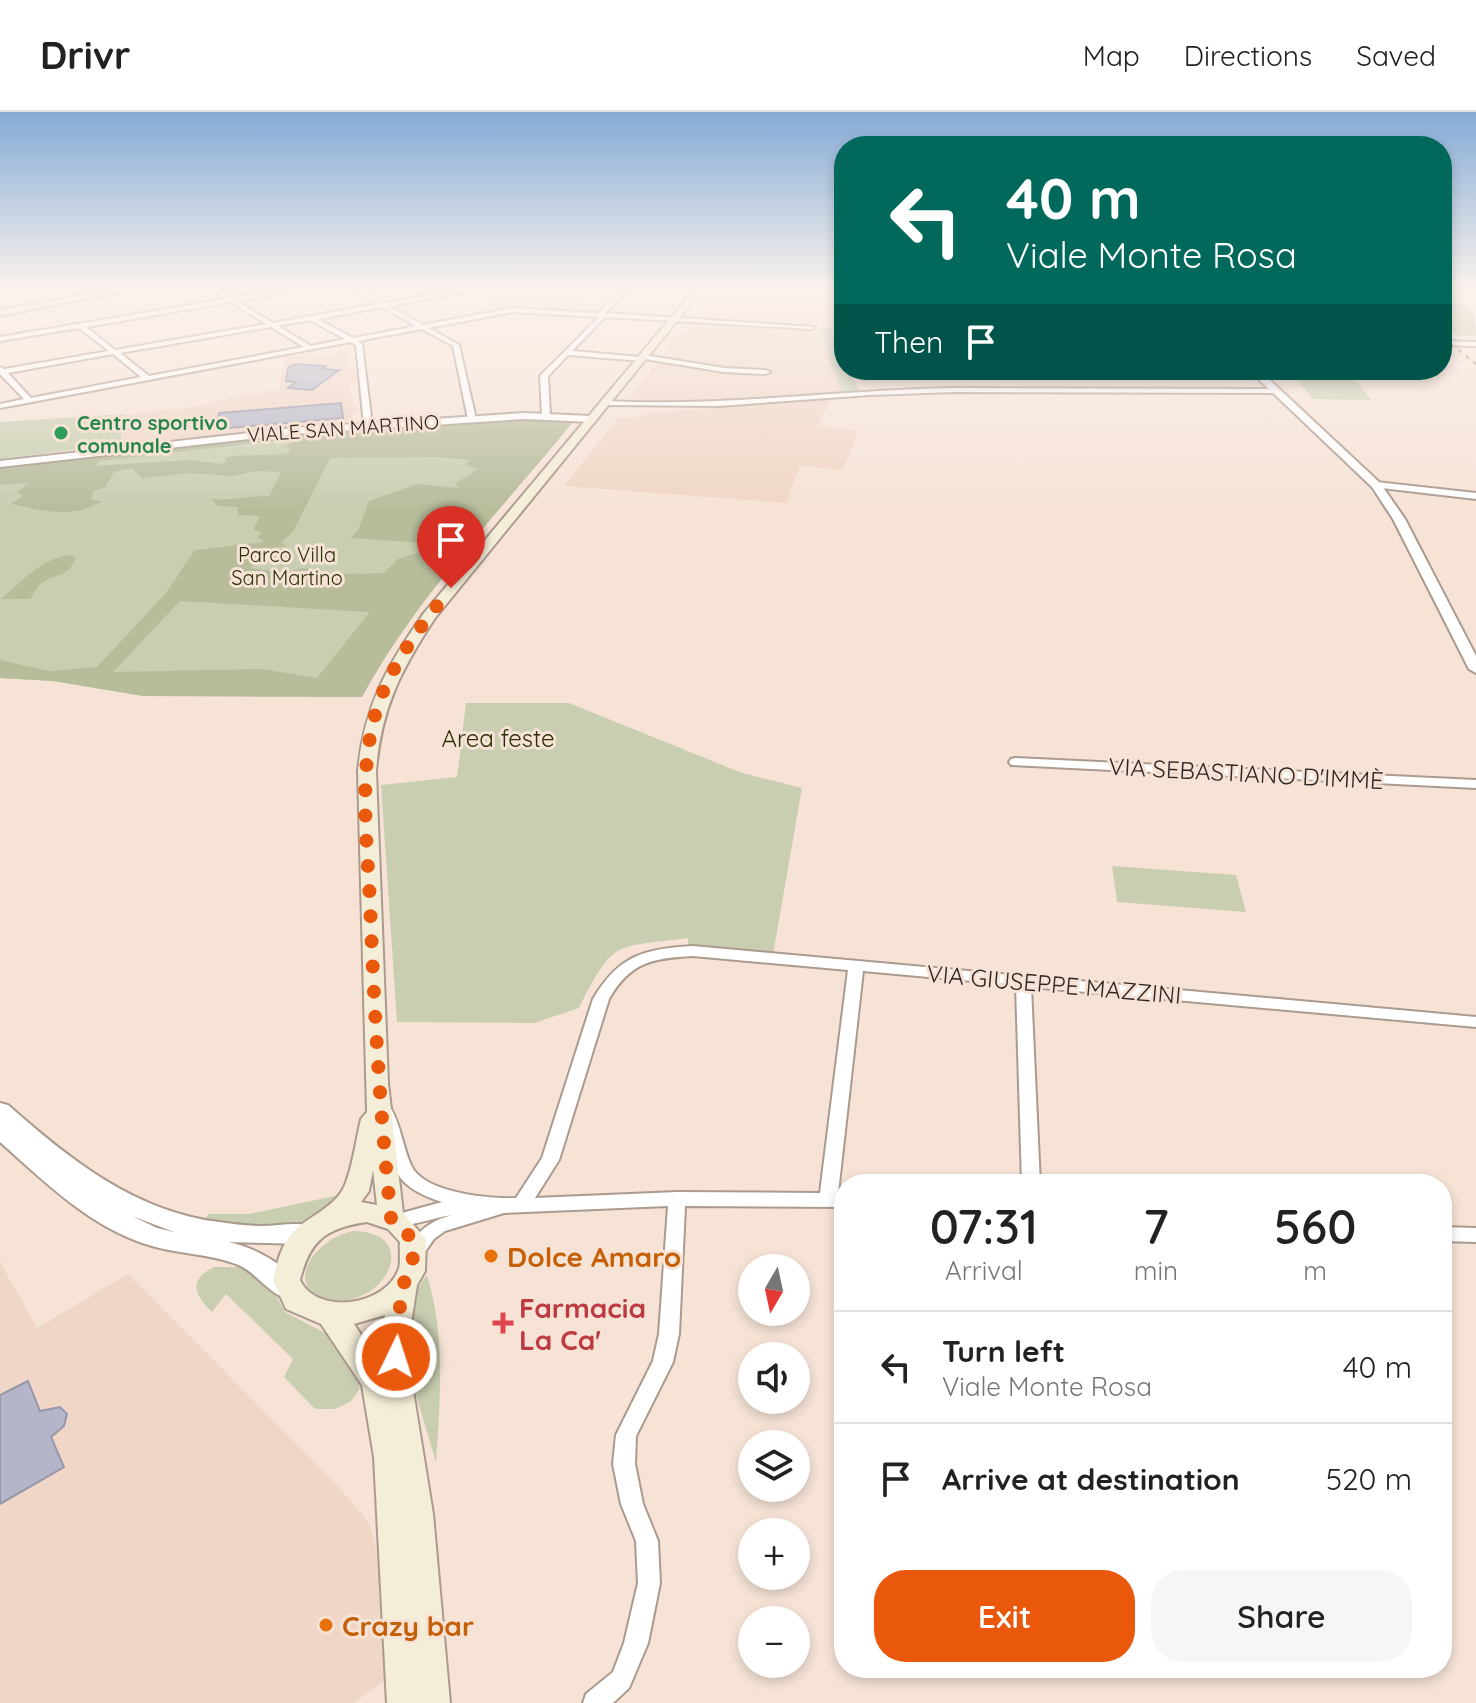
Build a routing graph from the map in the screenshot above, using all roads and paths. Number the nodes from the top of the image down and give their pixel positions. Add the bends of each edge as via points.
1 (48, 363) edge
2 (129, 363) edge
3 (230, 363) edge
4 (361, 363) edge
5 (460, 363) edge
6 (556, 363) edge
7 (639, 363) edge
8 (689, 363) edge
9 (1, 371) edge
10 (766, 372) dead end
11 (148, 379) junction
12 (1265, 380) edge
13 (1277, 391) junction
14 (30, 401) junction
15 (606, 403) junction
16 (0, 406) edge
17 (546, 416) junction
18 (472, 419) junction
19 (591, 419) junction
20 (368, 425) junction
21 (0, 464) edge
22 (1376, 485) junction
23 (1476, 496) edge
24 (1476, 669) edge
25 (1015, 762) dead end
26 (1476, 784) edge
27 (856, 966) junction
28 (1023, 982) junction
29 (1476, 1022) edge
30 (377, 1093) junction
31 (0, 1111) edge
32 (0, 1130) edge
33 (838, 1174) edge
34 (1031, 1174) edge
35 (677, 1199) junction
36 (834, 1199) edge
37 (485, 1203) junction
38 (513, 1206) junction
39 (332, 1219) junction
40 (394, 1219) junction
41 (308, 1234) junction
42 (1452, 1234) edge
43 (1476, 1235) edge
44 (415, 1252) junction
45 (404, 1283) junction
46 (289, 1290) junction
47 (331, 1316) junction
48 (430, 1661) junction
49 (404, 1703) edge
50 (433, 1703) edge
51 (447, 1703) edge
52 (595, 1703) edge

1 - 9 street
2 - 11 street
3 - 11 street
4 - 20 street
5 - 18 street
6 - 17 street via 544,376
7 - 15 main road
8 - 10 street
9 - 14 street
11 - 14 street
12 - 13 street
13 - 15 street via 1035,387 663,406
13 - 22 street
14 - 16 street
15 - 19 main road
17 - 18 street, VIALE SAN MARTINO
17 - 19 street, VIALE SAN MARTINO
18 - 20 street, VIALE SAN MARTINO
19 - 30 main road via 429,616 396,666 374,718 366,821
20 - 21 street, VIALE SAN MARTINO
22 - 23 street
22 - 24 street
25 - 26 street, VIA SEBASTIANO D'IMMÈ
27 - 28 street, VIA GIUSEPPE MAZZINI
27 - 33 street
27 - 38 street, VIA GIUSEPPE MAZZINI via 661,952 613,976 550,1160
28 - 29 street, VIA GIUSEPPE MAZZINI
28 - 34 street
30 - 37 street via 394,1126 409,1179
30 - 39 main road via 356,1191
30 - 40 main road
31 - 41 street via 67,1169 153,1215 219,1234
32 - 46 street via 103,1213 153,1237 243,1255
35 - 36 street
35 - 38 street
35 - 52 street via 663,1362 626,1435 624,1464 647,1541 649,1583 636,1643 621,1680
37 - 38 street
37 - 40 street
38 - 44 street via 439,1226
39 - 40 main road via 367,1212
39 - 41 main road
40 - 44 main road via 413,1239
41 - 46 main road via 289,1261
42 - 43 street
44 - 45 main road
45 - 47 main road via 372,1309
45 - 48 main road via 395,1336 397,1378
46 - 47 main road via 298,1303
47 - 49 main road via 376,1382 389,1457
48 - 50 main road
48 - 51 street

